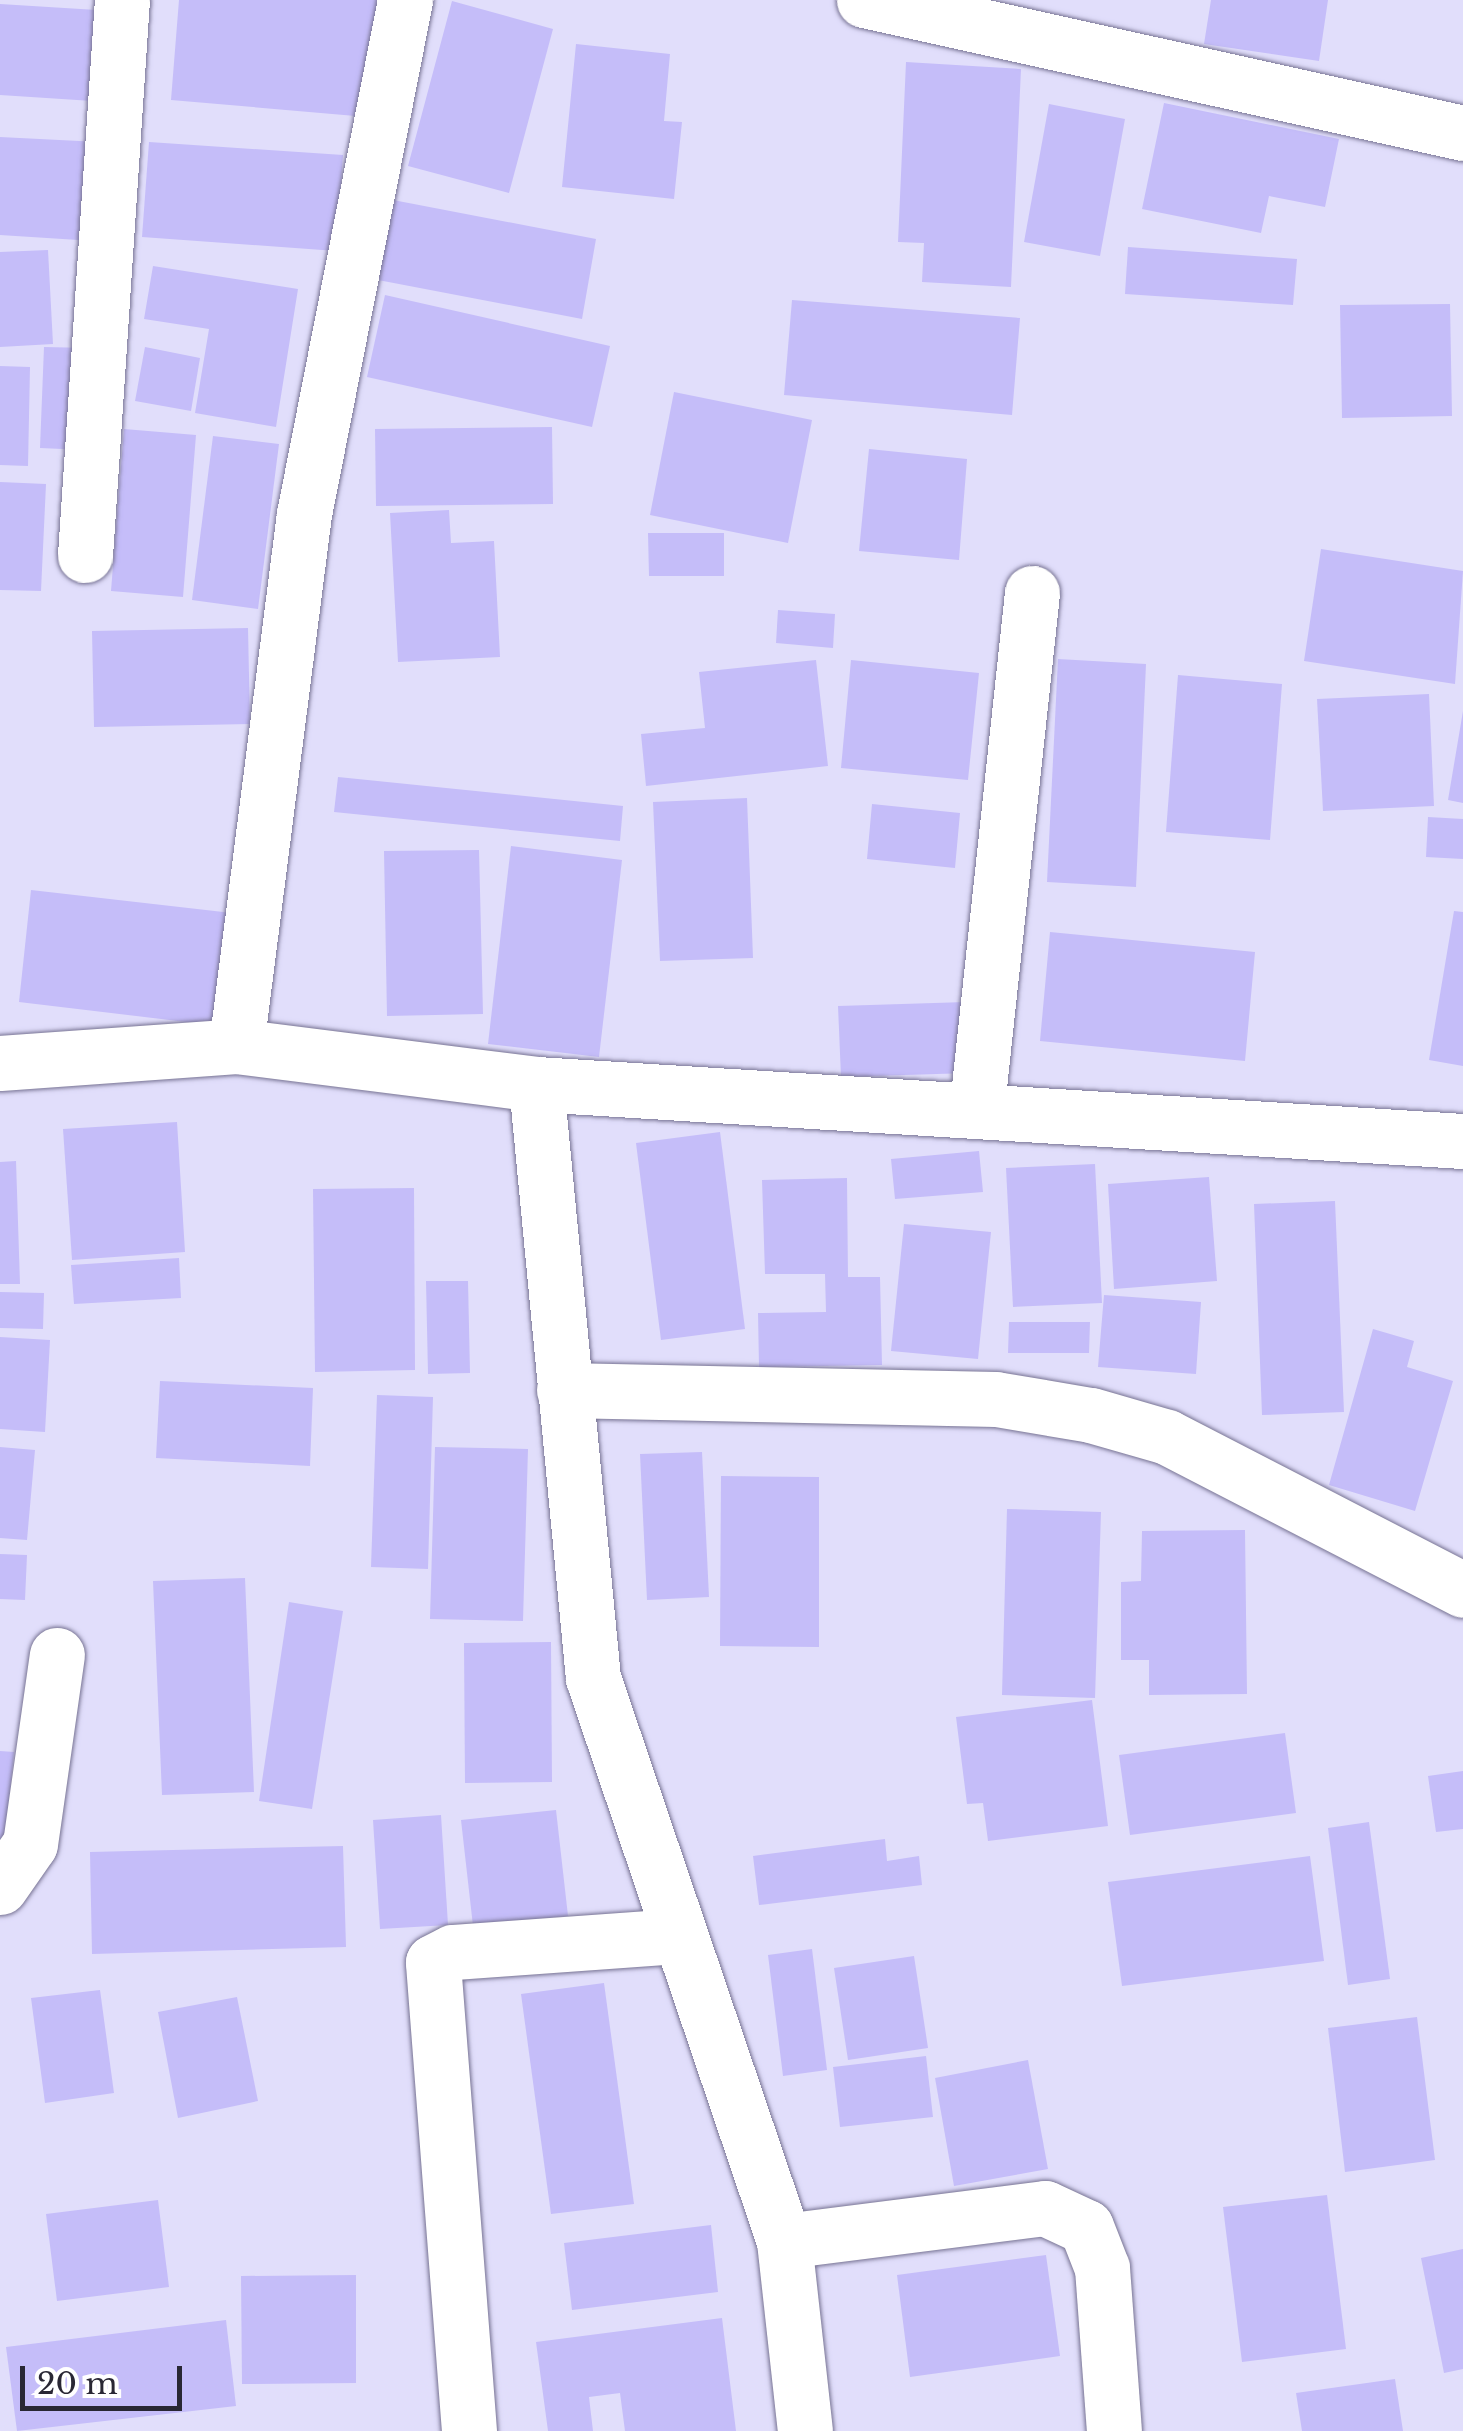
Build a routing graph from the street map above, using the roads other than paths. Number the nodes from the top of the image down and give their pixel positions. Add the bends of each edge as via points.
1 (122, 0) edge
2 (405, 0) edge
3 (864, 0) edge
4 (1463, 133) edge
5 (85, 556) dead end
6 (1032, 593) dead end
7 (236, 1046) junction
8 (0, 1062) edge
9 (536, 1084) junction
10 (977, 1105) junction
11 (1463, 1141) edge
12 (564, 1390) junction
13 (1463, 1590) edge
14 (58, 1655) dead end
15 (0, 1886) edge
16 (676, 1936) junction
17 (784, 2241) junction
18 (469, 2431) edge
19 (805, 2431) edge
20 (1114, 2431) edge

1 - 5 street
2 - 7 street via 304,514
3 - 4 street
6 - 10 street
7 - 8 street
7 - 9 street
9 - 10 street
9 - 12 street
10 - 11 street
12 - 13 street via 996,1399 1092,1414 1167,1437
12 - 16 street via 593,1678
14 - 15 street via 30,1844
16 - 17 street
16 - 18 street via 453,1952 432,1962
17 - 19 street
17 - 20 street via 1045,2208 1086,2227 1102,2268

